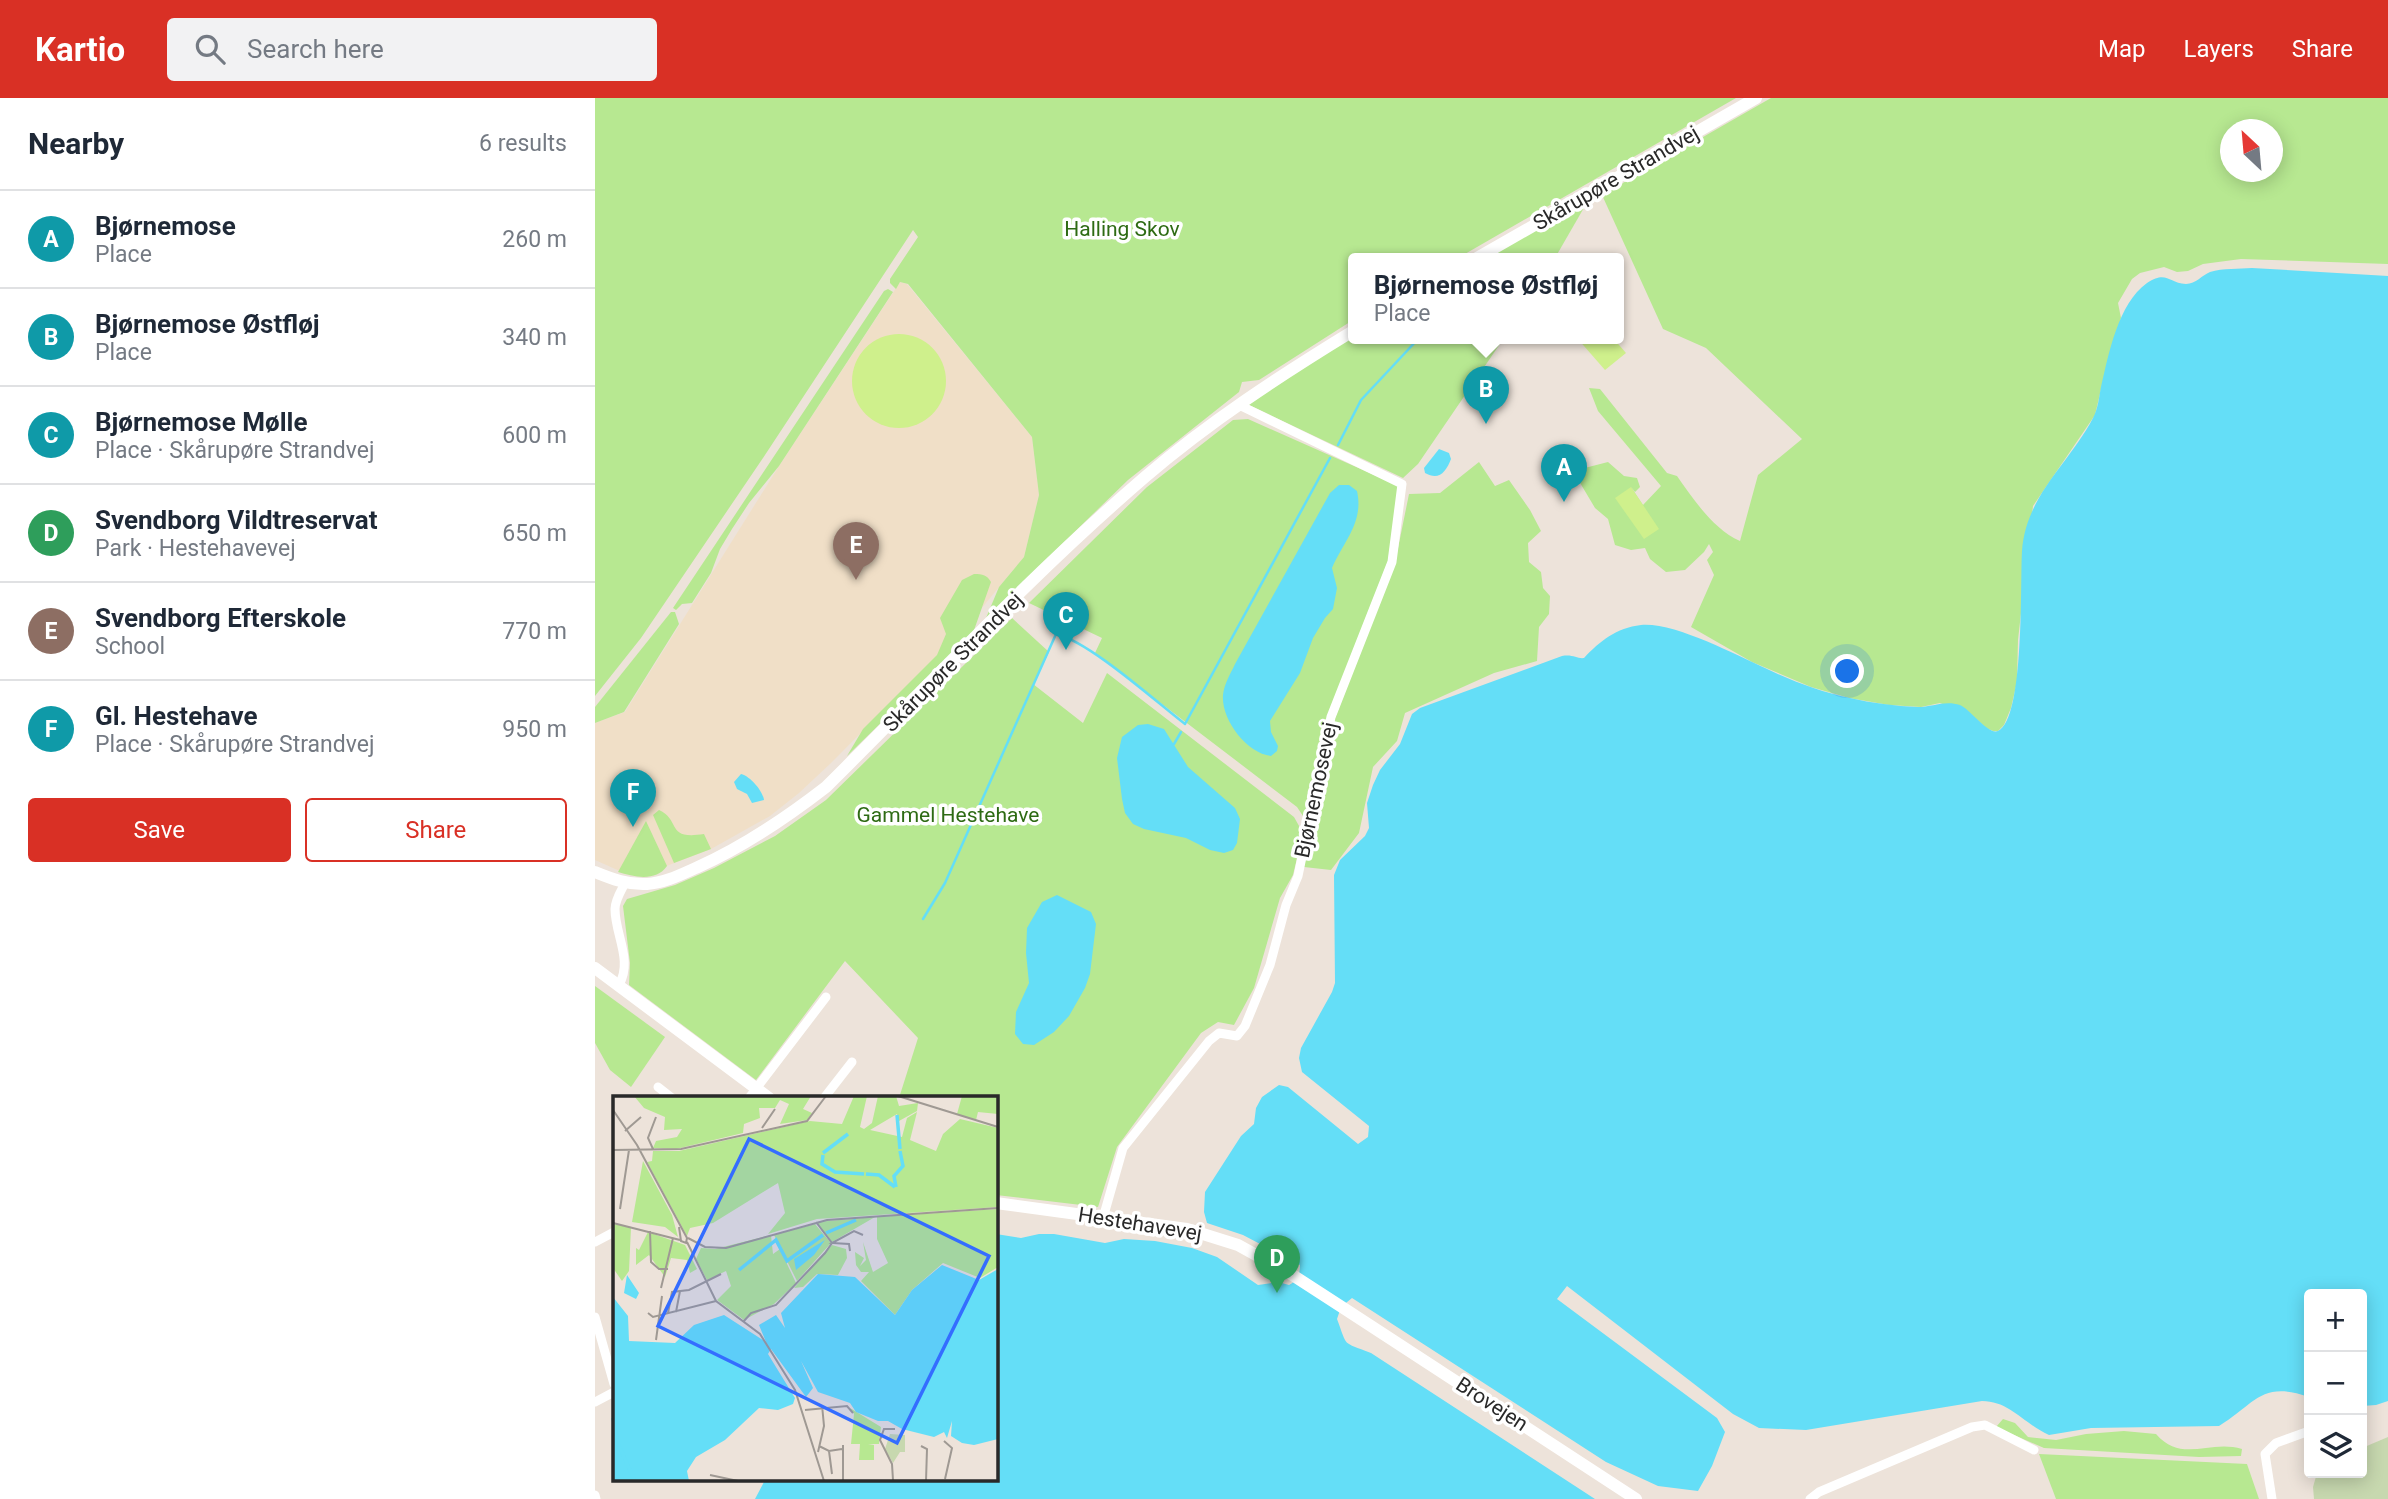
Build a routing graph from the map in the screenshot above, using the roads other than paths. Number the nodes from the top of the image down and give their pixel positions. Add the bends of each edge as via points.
1 (1756, 98) edge
2 (1486, 253) edge
3 (1348, 334) edge
4 (1239, 405) junction
5 (595, 872) edge
6 (625, 883) junction
7 (595, 968) edge
8 (619, 985) junction
9 (826, 997) dead end
10 (852, 1062) dead end
11 (658, 1087) dead end
12 (752, 1093) edge
13 (670, 1096) edge
14 (826, 1096) edge
15 (997, 1203) edge
16 (1103, 1218) junction
17 (613, 1233) edge
18 (595, 1242) edge
19 (1348, 1311) joint
20 (595, 1317) edge
21 (613, 1380) edge
22 (613, 1393) edge
23 (595, 1402) edge
24 (2304, 1433) edge
25 (2034, 1450) dead end
26 (1822, 1495) edge
27 (1636, 1499) edge
28 (1810, 1499) edge
29 (2272, 1499) edge

1 - 2 street, Skårupøre Strandvej
3 - 4 street, Skårupøre Strandvej
4 - 6 street, Skårupøre Strandvej via 1147,476 1086,531 818,793 778,823 707,863 674,878
4 - 16 street, Bjørnemosevej via 1402,484 1392,562 1331,717 1298,876 1245,1026 1237,1036 1219,1033 1209,1041 1123,1148
5 - 6 street, Skårupøre Strandvej
6 - 8 street via 615,910 625,962
7 - 8 street
8 - 12 street
9 - 12 street
10 - 14 street
11 - 13 street
15 - 16 street, Hestehavevej
16 - 19 street, Hestehavevej via 1213,1236 1256,1254
17 - 18 street
19 - 27 street, Brovejen
20 - 21 street
22 - 23 street
24 - 29 street via 2276,1443 2265,1454
25 - 26 street via 1985,1425 1972,1427
26 - 28 street

